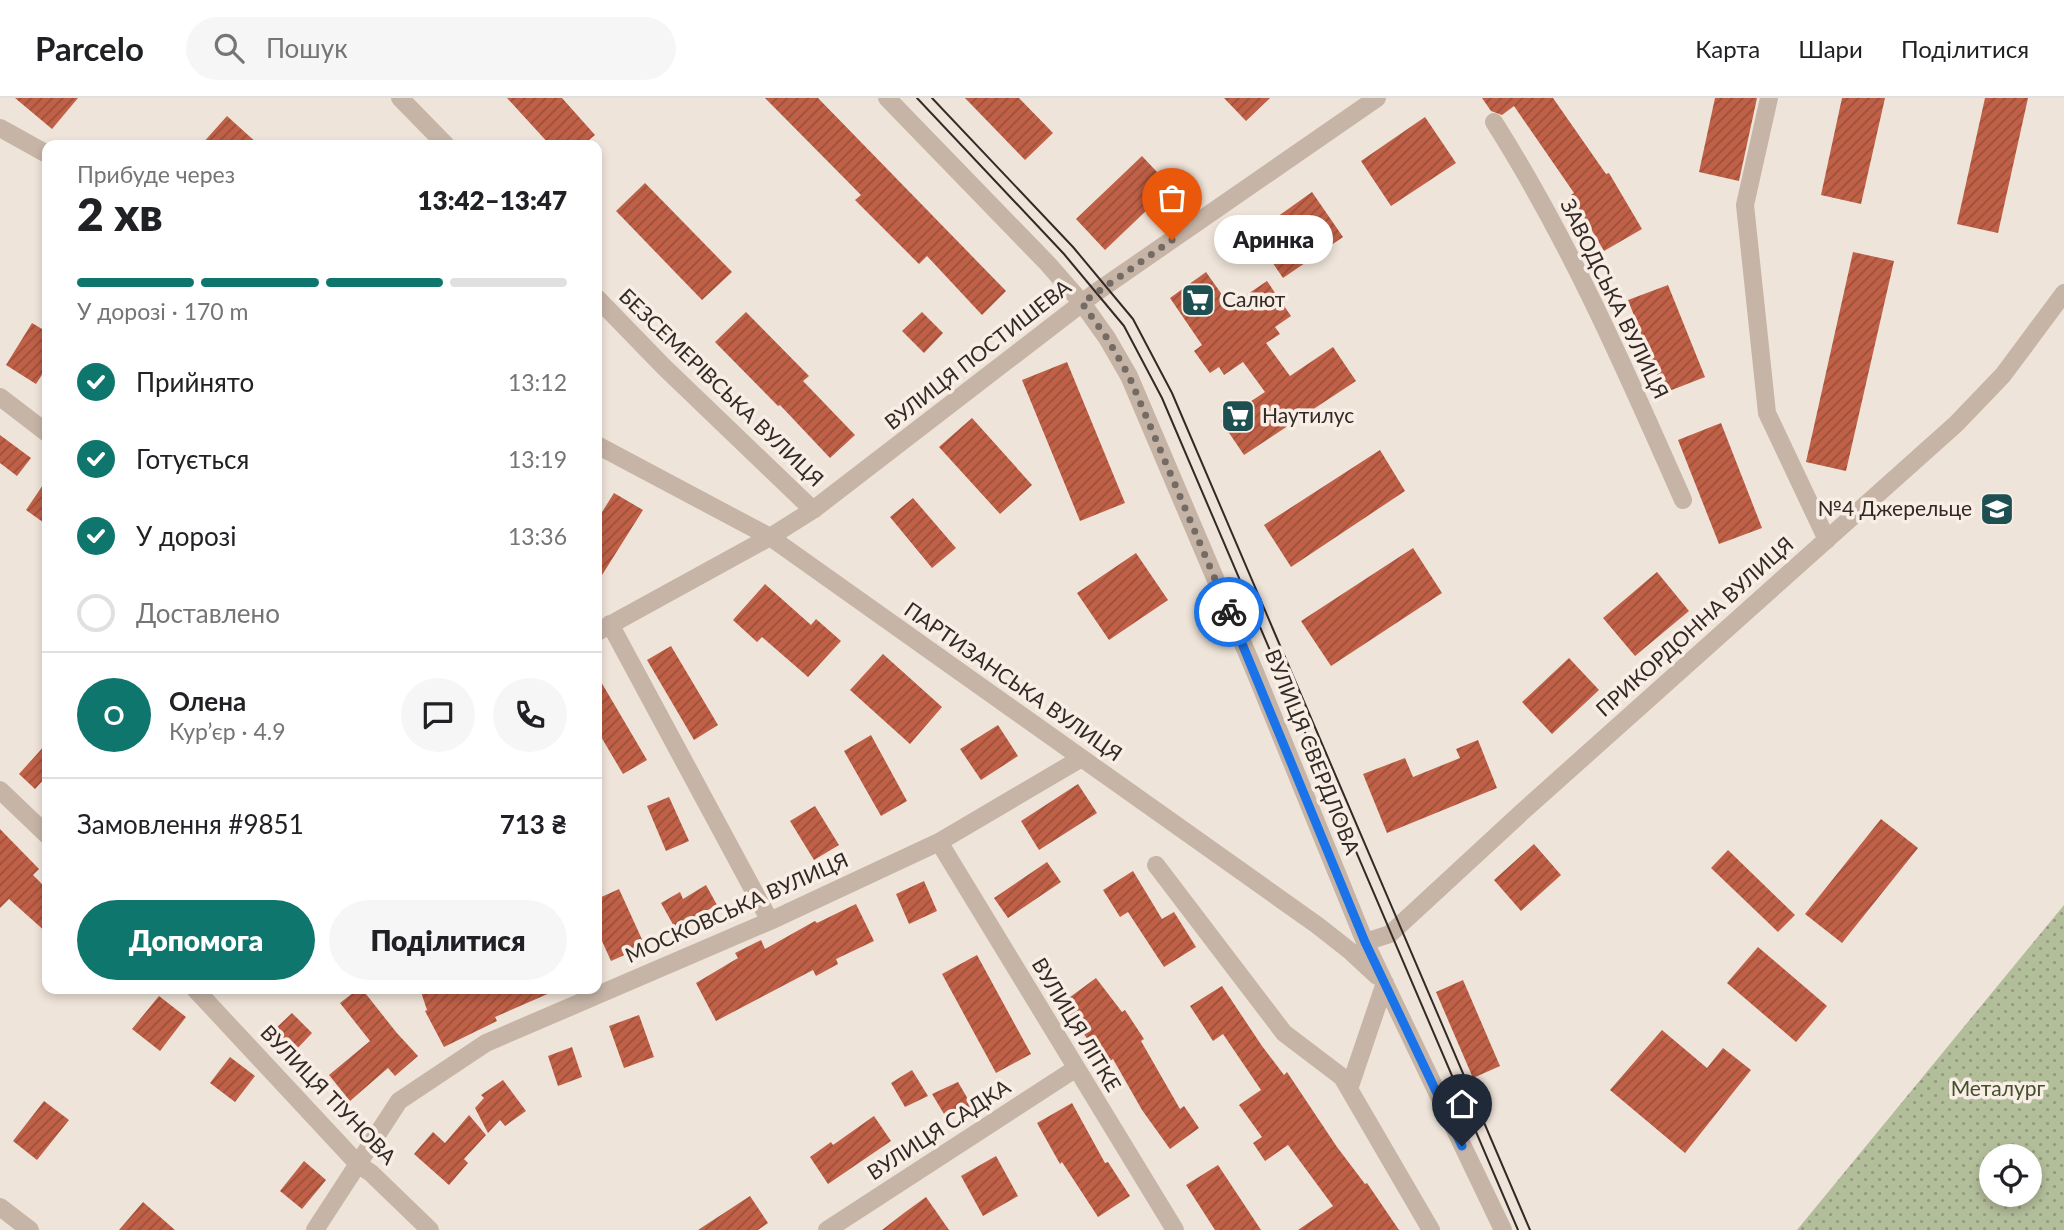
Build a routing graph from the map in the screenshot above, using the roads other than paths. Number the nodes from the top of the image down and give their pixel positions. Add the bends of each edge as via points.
1 (400, 98) edge
2 (887, 98) edge
3 (1377, 98) edge
4 (1769, 98) edge
5 (1494, 122) dead end
6 (2, 134) edge
7 (441, 140) edge
8 (42, 152) edge
9 (2064, 293) edge
10 (602, 303) edge
11 (1082, 303) junction
12 (0, 397) edge
13 (42, 429) edge
14 (602, 448) edge
15 (1683, 500) dead end
16 (813, 510) junction
17 (770, 537) junction
18 (1827, 540) junction
19 (603, 628) edge
20 (1080, 759) junction
21 (0, 790) edge
22 (42, 830) edge
23 (939, 842) junction
24 (1156, 865) dead end
25 (770, 921) junction
26 (1365, 942) junction
27 (1385, 984) junction
28 (602, 993) edge
29 (200, 994) edge
30 (600, 994) edge
31 (1075, 1069) junction
32 (1349, 1088) junction
33 (359, 1165) junction
34 (0, 1207) edge
35 (30, 1230) edge
36 (315, 1230) edge
37 (430, 1230) edge
38 (827, 1230) edge
39 (1175, 1230) edge
40 (1431, 1230) edge
41 (1503, 1230) edge

1 - 7 street
2 - 11 street, ВУЛИЦЯ СВЕРДЛОВА
3 - 11 street, ВУЛИЦЯ ПОСТИШЕВА
4 - 18 street via 1745,205 1767,413
5 - 15 street, ЗАВОДСЬКА ВУЛИЦЯ via 1565,244
6 - 8 street
9 - 18 street, ПРИКОРДОННА ВУЛИЦЯ via 2003,375 1906,471
10 - 16 street, БЕЗСЕМЕРІВСЬКА ВУЛИЦЯ
11 - 16 street, ВУЛИЦЯ ПОСТИШЕВА
11 - 26 street, ВУЛИЦЯ СВЕРДЛОВА via 1129,376
12 - 13 street
14 - 17 street, ПАРТИЗАНСЬКА ВУЛИЦЯ
16 - 17 street, ВУЛИЦЯ ПОСТИШЕВА
17 - 19 street, ВУЛИЦЯ ПОСТИШЕВА
17 - 20 street, ПАРТИЗАНСЬКА ВУЛИЦЯ
18 - 26 street, ПРИКОРДОННА ВУЛИЦЯ via 1390,934
19 - 25 street
20 - 23 street, МОСКОВСЬКА ВУЛИЦЯ
20 - 27 street, ПАРТИЗАНСЬКА ВУЛИЦЯ via 1317,925
21 - 22 street
23 - 25 street, МОСКОВСЬКА ВУЛИЦЯ
23 - 31 street, ВУЛИЦЯ ЛІТКЕ
24 - 32 street via 1284,1032 1342,1077
25 - 28 street, МОСКОВСЬКА ВУЛИЦЯ
26 - 27 street, ВУЛИЦЯ СВЕРДЛОВА
27 - 32 street
27 - 41 street, ВУЛИЦЯ СВЕРДЛОВА
29 - 33 street, ВУЛИЦЯ ТІУНОВА
30 - 33 street, МОСКОВСЬКА ВУЛИЦЯ via 486,1043 399,1101
31 - 38 street, ВУЛИЦЯ САДКА
31 - 39 street, ВУЛИЦЯ ЛІТКЕ
32 - 40 street
33 - 36 street, МОСКОВСЬКА ВУЛИЦЯ
33 - 37 street, ВУЛИЦЯ ТІУНОВА
34 - 35 street

